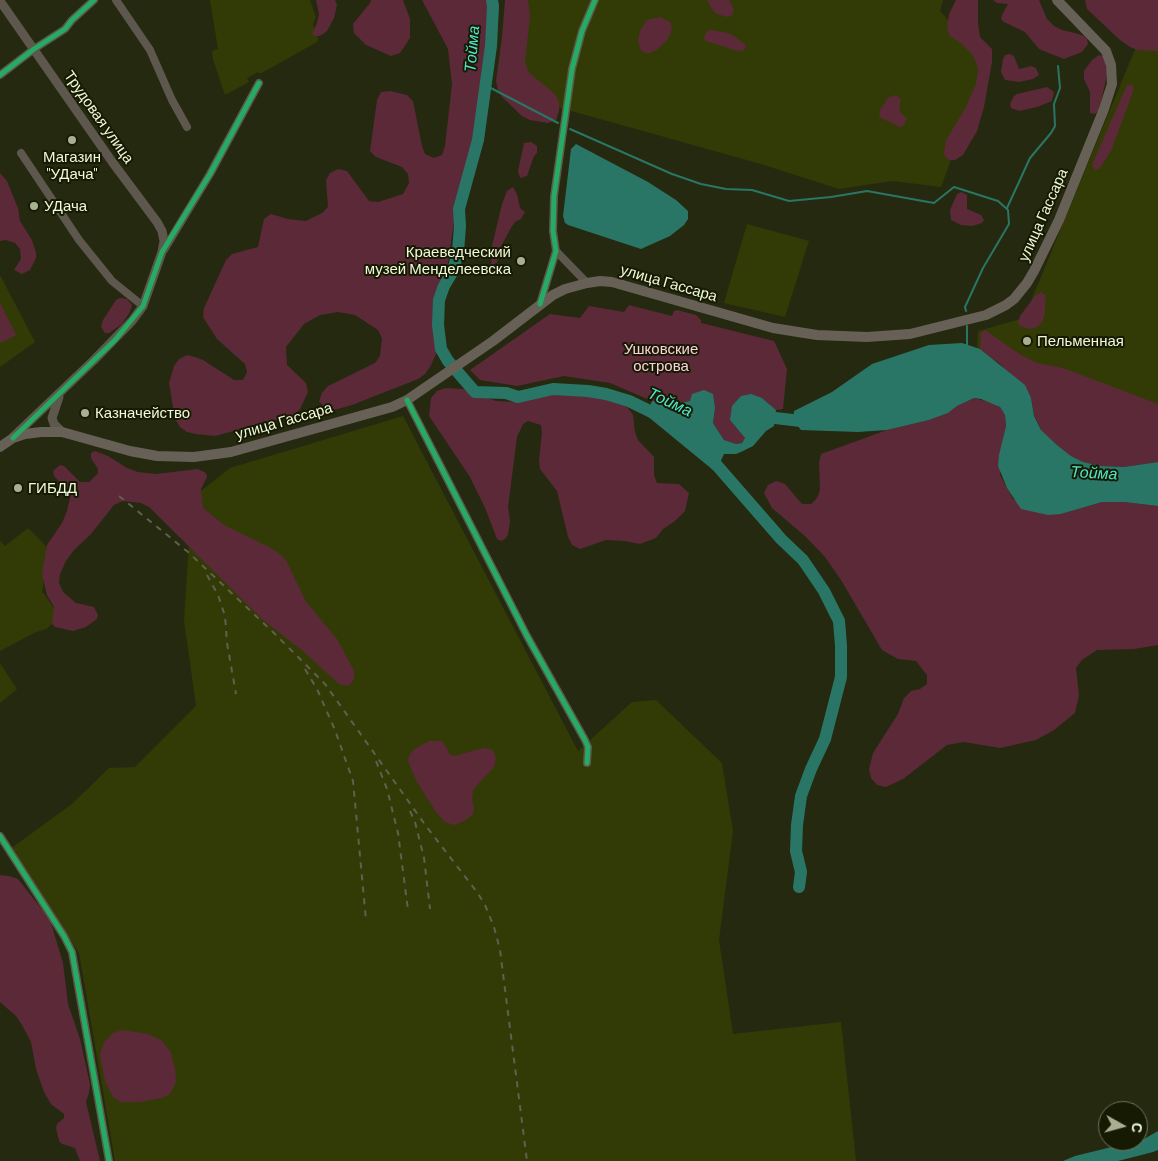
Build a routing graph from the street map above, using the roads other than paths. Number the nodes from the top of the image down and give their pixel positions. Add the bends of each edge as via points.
1 (94, 0) edge
2 (116, 0) edge
3 (595, 0) edge
4 (1058, 0) edge
5 (0, 1) edge
6 (34, 49) junction
7 (0, 75) edge
8 (259, 83) dead end
9 (187, 127) dead end
10 (21, 153) dead end
11 (556, 251) junction
12 (162, 252) junction
13 (587, 282) junction
14 (540, 304) junction
15 (142, 306) junction
16 (61, 393) junction
17 (406, 400) junction
18 (62, 432) junction
19 (13, 438) junction
20 (0, 447) edge
21 (587, 763) dead end
22 (0, 836) edge
23 (3, 847) edge
24 (109, 1161) edge

1 - 6 street via 65,29
2 - 9 street via 150,50
3 - 11 street via 582,31 572,69 554,196
4 - 13 main road, улица Гассара via 1106,52 1111,64 1112,84 1058,222 1027,283 1006,305 986,315 910,334 848,336 791,331 612,282
5 - 6 street, Трудовая улица
6 - 7 street
6 - 12 street, Трудовая улица via 158,222 164,241
8 - 12 street
10 - 15 street via 79,240 112,281
11 - 13 street
11 - 14 street
12 - 15 street
13 - 14 main road, улица Гассара via 565,289
14 - 17 main road, улица Гассара
15 - 16 street via 115,340
16 - 18 street via 52,418
16 - 19 street
17 - 18 main road, улица Гассара via 231,452 205,456 146,454
17 - 21 street via 527,636 585,740
18 - 19 main road, улица Гассара via 41,432
19 - 20 main road
22 - 23 street
23 - 24 street via 72,952

